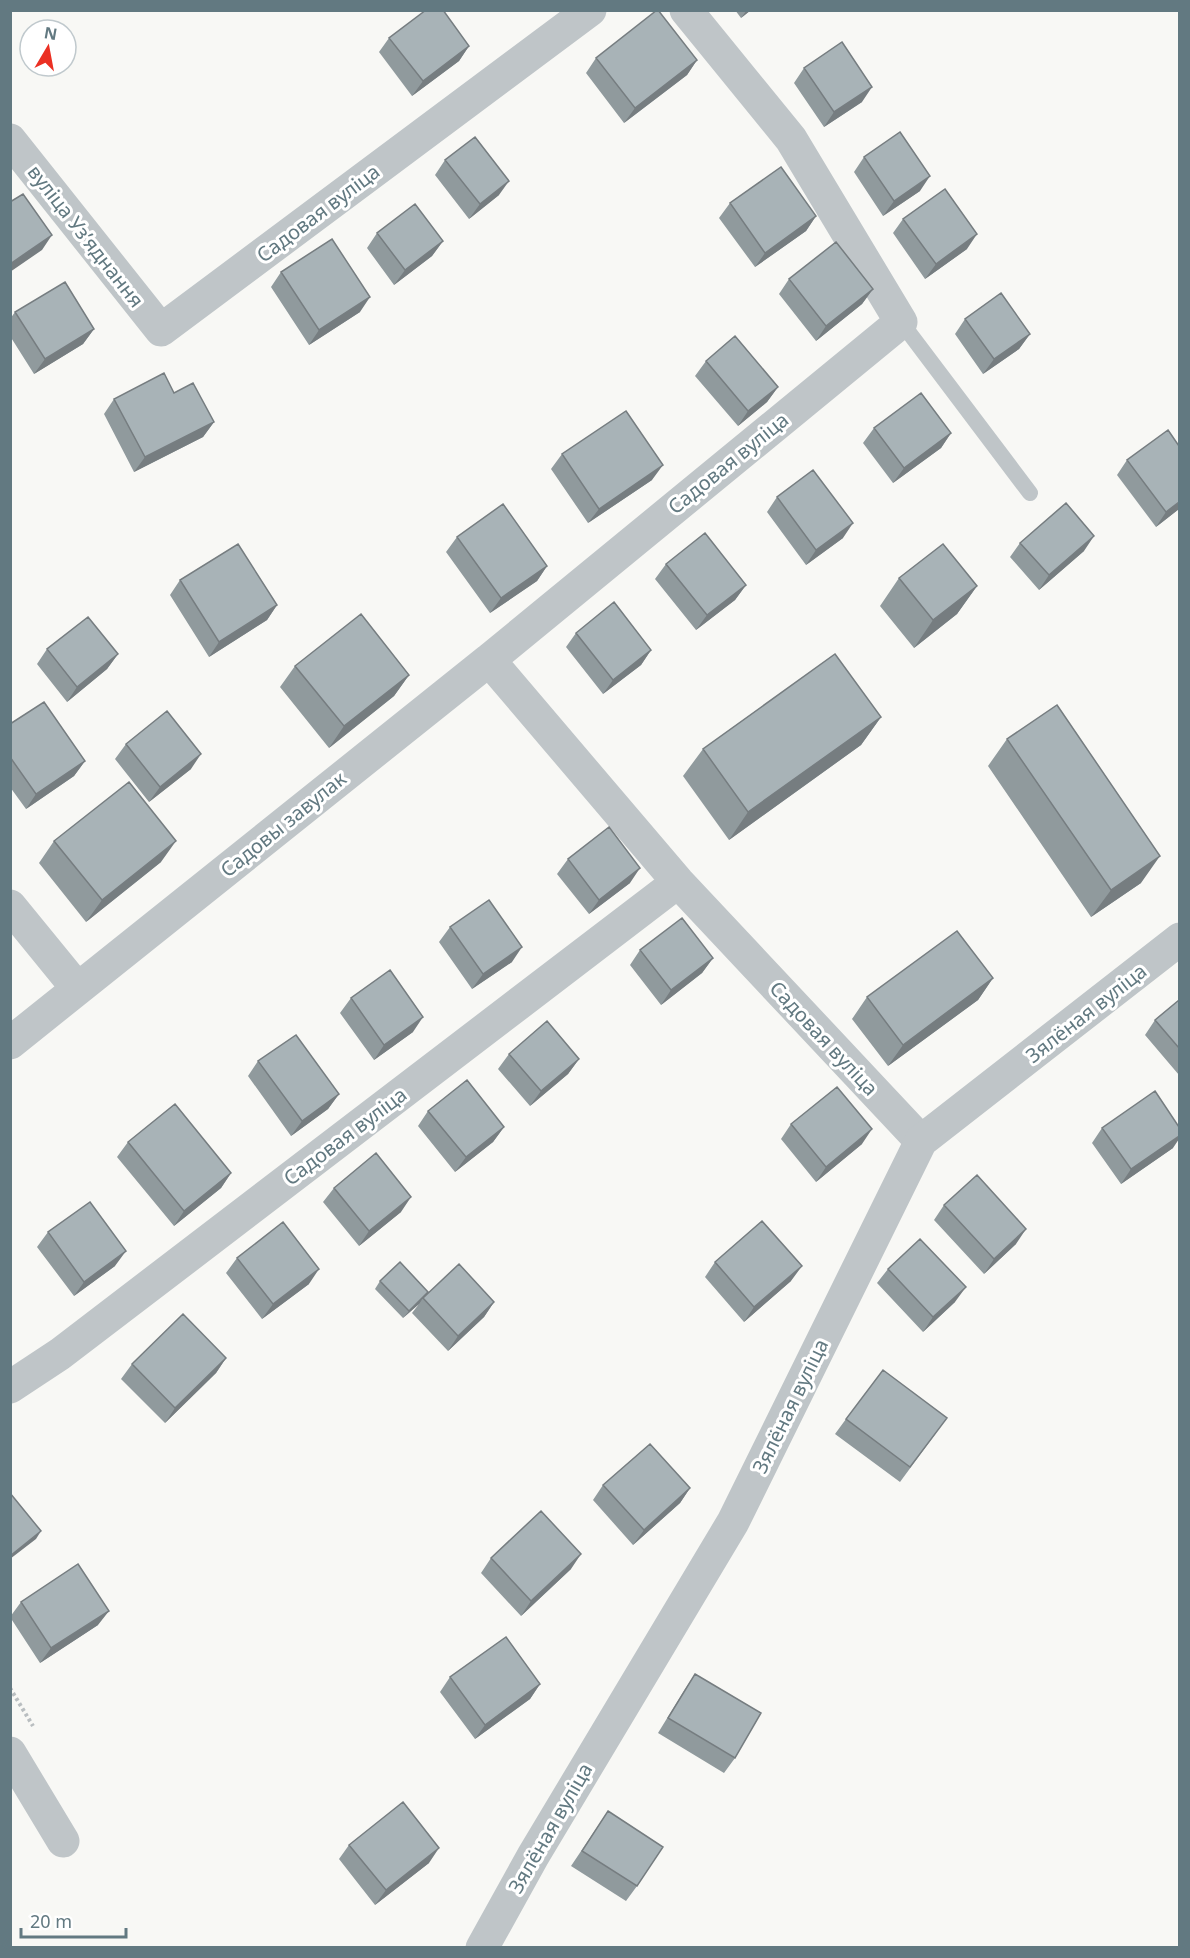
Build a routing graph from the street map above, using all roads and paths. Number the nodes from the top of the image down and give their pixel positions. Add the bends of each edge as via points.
1 (590, 10) edge
2 (686, 10) edge
3 (10, 140) edge
4 (900, 322) junction
5 (161, 330) joint
6 (1030, 493) dead end
7 (489, 660) junction
8 (678, 882) junction
9 (10, 906) edge
10 (1179, 939) edge
11 (77, 988) junction
12 (10, 1043) edge
13 (921, 1141) junction
14 (10, 1387) edge
15 (10, 1753) edge
16 (63, 1841) dead end
17 (482, 1947) edge

1 - 5 street, Садовая вуліца
2 - 4 street via 791,139
3 - 5 street, вуліца Узʼяднання
4 - 6 lane
4 - 7 street, Садовая вуліца
7 - 8 street, Садовая вуліца
7 - 11 street, Садовы завулак
8 - 13 street, Садовая вуліца
8 - 14 street, Садовая вуліца via 60,1353
9 - 11 street
10 - 13 street, Зялёная вуліца
11 - 12 street, Садовы завулак
13 - 17 street, Зялёная вуліца via 733,1521 532,1856
15 - 16 street

